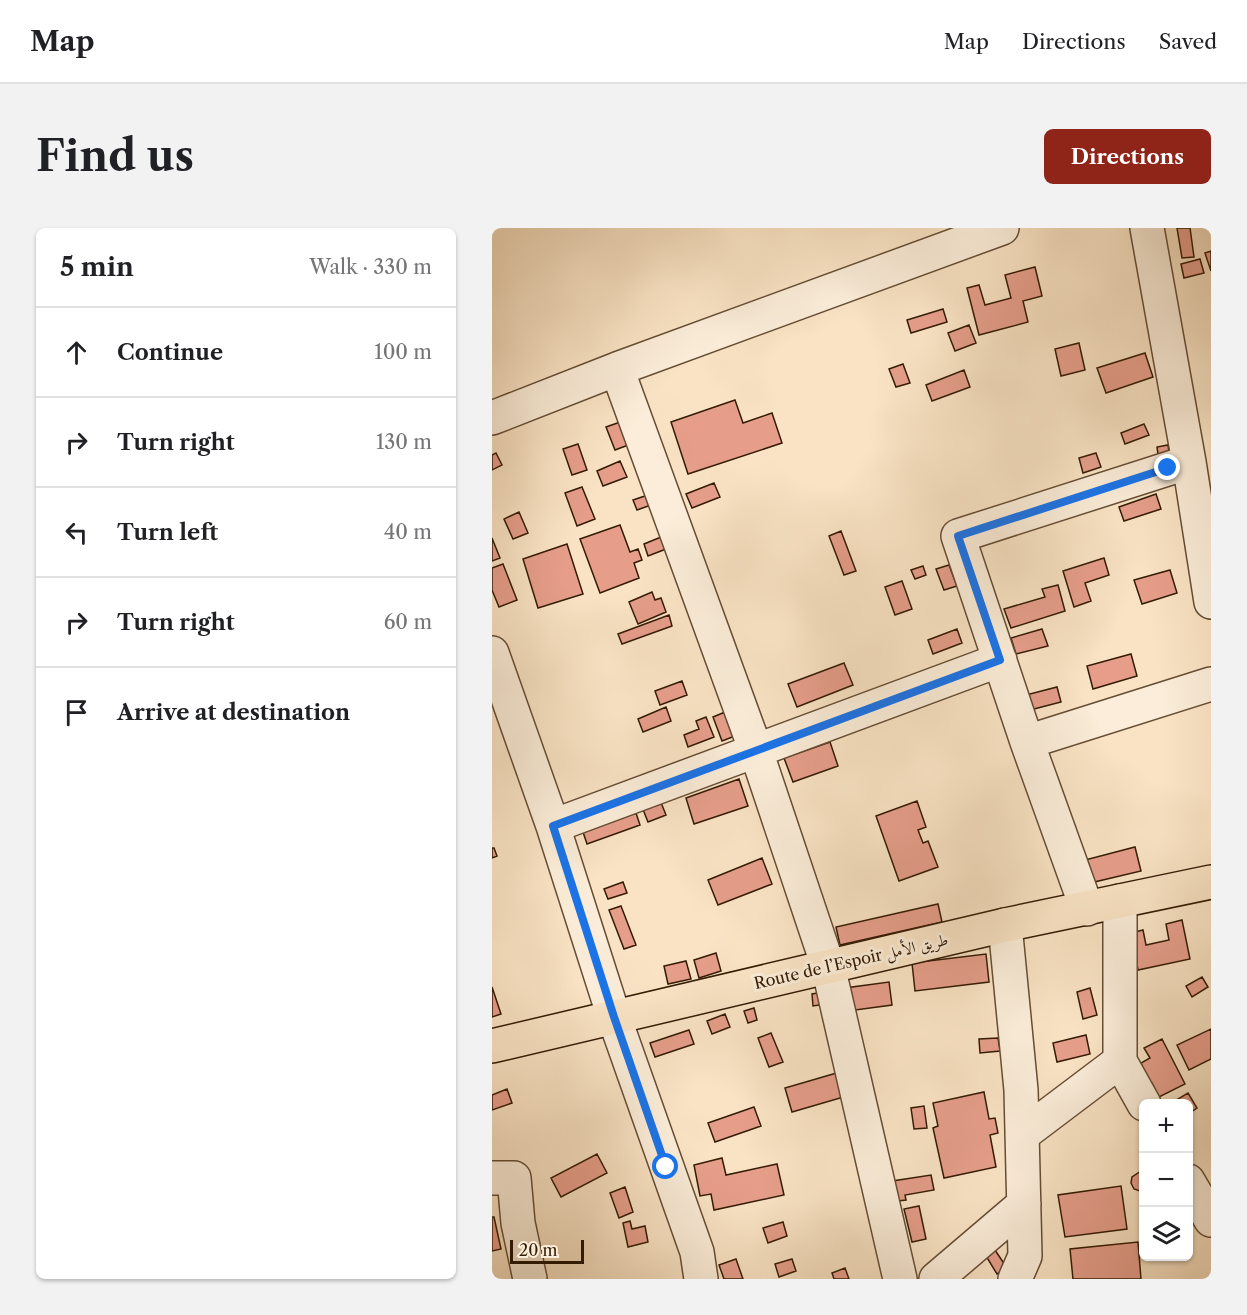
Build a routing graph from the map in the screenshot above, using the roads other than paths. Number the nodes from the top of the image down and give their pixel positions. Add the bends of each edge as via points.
1 (1002, 228) edge
2 (1147, 228) edge
3 (617, 369) junction
4 (492, 418) edge
5 (1189, 462) junction
6 (1211, 602) edge
7 (1000, 660) junction
8 (495, 670) edge
9 (1211, 684) edge
10 (1027, 742) junction
11 (756, 751) junction
12 (553, 826) junction
13 (1210, 886) edge
14 (1120, 901) junction
15 (1087, 909) junction
16 (1005, 925) junction
17 (828, 966) junction
18 (614, 1017) junction
19 (492, 1046) edge
20 (1120, 1061) junction
21 (1141, 1099) edge
22 (1023, 1135) junction
23 (492, 1178) edge
24 (1193, 1189) edge
25 (1024, 1204) junction
26 (1211, 1220) edge
27 (530, 1279) edge
28 (702, 1279) edge
29 (900, 1279) edge
30 (936, 1279) edge
31 (1015, 1279) edge

1 - 3 street
2 - 5 street
3 - 4 street
3 - 11 street
5 - 6 street
5 - 7 street via 958,536
7 - 10 street
7 - 11 street
8 - 12 street
9 - 10 street
10 - 15 street
11 - 12 street
11 - 17 street
12 - 18 street
13 - 14 highway, Route de l’Espoir طريق الأمل
14 - 15 highway, Route de l’Espoir طريق الأمل
14 - 20 street
15 - 16 highway, Route de l’Espoir طريق الأمل
16 - 17 highway, Route de l’Espoir طريق الأمل
16 - 22 street
17 - 18 highway, Route de l’Espoir طريق الأمل
17 - 29 street
18 - 19 highway, Route de l’Espoir طريق الأمل
18 - 28 street via 697,1252
20 - 21 street
20 - 22 street
22 - 25 street
23 - 27 street via 514,1178
24 - 26 street
25 - 30 street
25 - 31 street via 1025,1256

